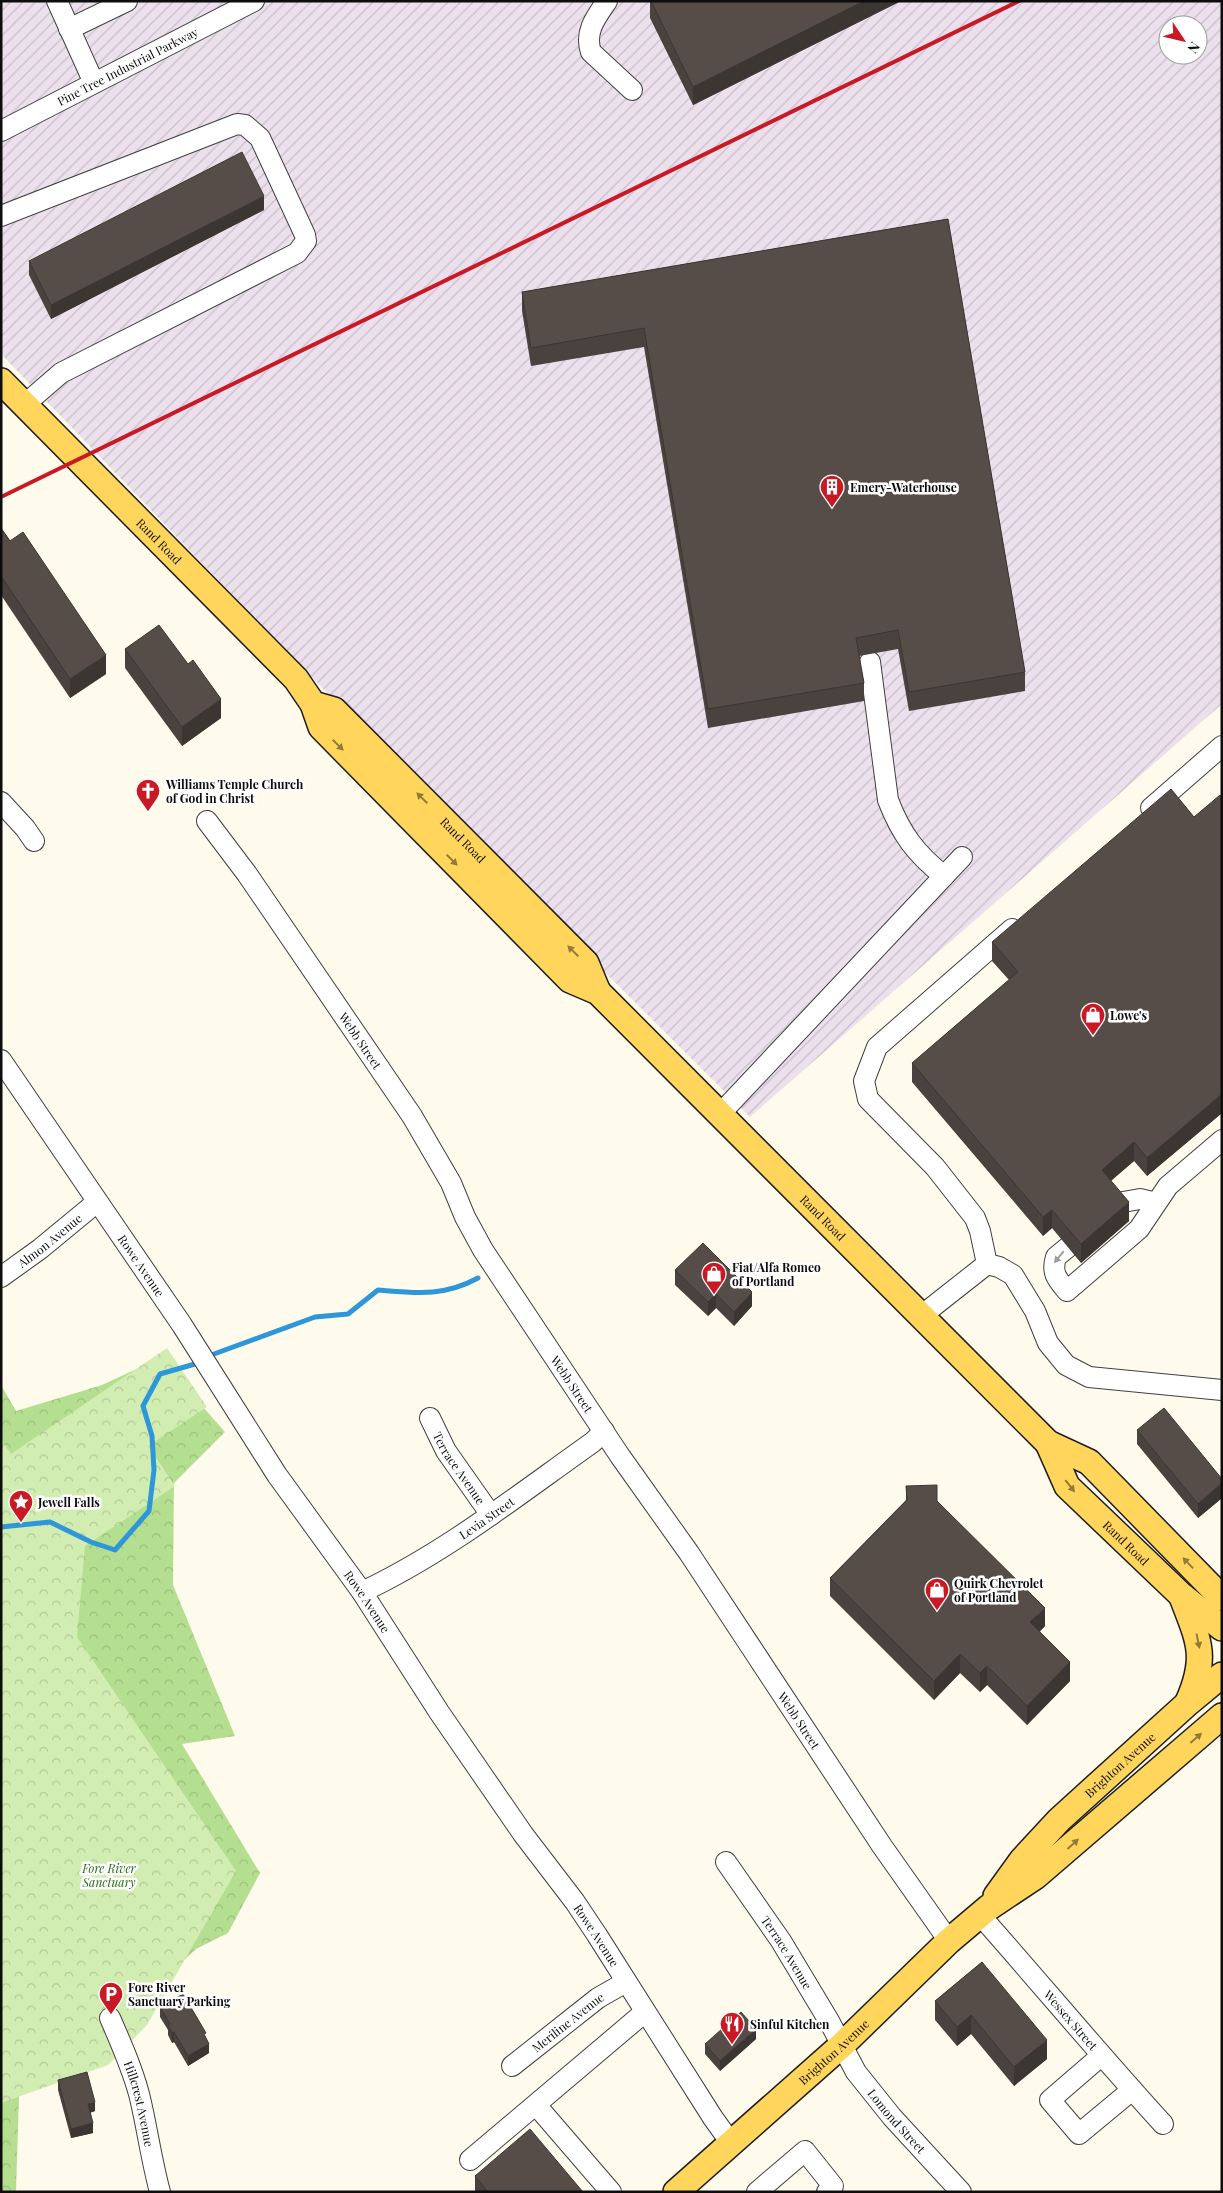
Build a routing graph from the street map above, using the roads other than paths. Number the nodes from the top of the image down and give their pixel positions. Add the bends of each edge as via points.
1 (57, 1) edge
2 (127, 1) edge
3 (607, 1) edge
4 (242, 4) edge
5 (69, 29) junction
6 (94, 83) junction
7 (632, 90) dead end
8 (1, 131) edge
9 (1, 216) edge
10 (1, 381) edge
11 (24, 405) junction
12 (870, 662) dead end
13 (1222, 746) edge
14 (1, 802) edge
15 (1139, 818) edge
16 (207, 821) dead end
17 (34, 841) dead end
18 (962, 857) dead end
19 (944, 876) junction
20 (1027, 916) edge
21 (1, 1060) edge
22 (720, 1114) junction
23 (1222, 1140) edge
24 (97, 1202) junction
25 (1156, 1203) junction
26 (987, 1264) junction
27 (1, 1277) edge
28 (921, 1316) junction
29 (1222, 1390) edge
30 (430, 1418) dead end
31 (604, 1431) junction
32 (1048, 1443) junction
33 (491, 1515) junction
34 (362, 1592) junction
35 (1181, 1595) junction
36 (1222, 1598) edge
37 (1222, 1628) edge
38 (1222, 1675) edge
39 (1188, 1703) junction
40 (1222, 1716) edge
41 (726, 1862) dead end
42 (984, 1911) junction
43 (949, 1941) junction
44 (626, 1982) junction
45 (646, 2012) junction
46 (110, 2018) dead end
47 (842, 2045) junction
48 (1101, 2056) junction
49 (512, 2066) dead end
50 (1132, 2090) junction
51 (536, 2105) junction
52 (1162, 2124) dead end
53 (731, 2143) junction
54 (470, 2160) dead end
55 (689, 2188) edge
56 (160, 2192) edge
57 (611, 2192) edge
58 (757, 2192) edge
59 (827, 2192) edge
60 (961, 2192) edge

1 - 5 street
2 - 5 street
3 - 7 street via 591,25 591,52
4 - 6 street, Pine Tree Industrial Parkway
5 - 6 street
6 - 8 street, Pine Tree Industrial Parkway
9 - 11 street via 237,124 245,125 260,138 306,234 306,242 297,253 61,373
10 - 11 main road, Rand Road
11 - 22 main road, Rand Road via 296,679 313,704 334,710 586,963 598,992
12 - 19 street via 888,800 907,840 923,860
13 - 15 street
14 - 17 street
16 - 31 street, Webb Street via 247,874 412,1116 451,1183 483,1250
18 - 19 street
19 - 22 street
20 - 26 street via 877,1047 864,1081 868,1099 935,1167 975,1218
21 - 24 street, Rowe Avenue
22 - 28 main road, Rand Road
23 - 25 street via 1168,1186
24 - 27 street, Almon Avenue
24 - 34 street, Rowe Avenue via 182,1325 277,1474
25 -> 25 street via 1140,1198 1124,1202 1056,1257 1053,1267 1056,1278 1067,1291 1139,1228
26 - 28 street
26 - 29 street via 1013,1275 1035,1311 1048,1343 1066,1365 1089,1377
28 - 32 main road, Rand Road
30 - 33 street, Terrace Avenue via 446,1451
31 - 33 street, Levia Street
31 - 43 street, Webb Street
32 -> 35 main road, Rand Road via 1067,1486
36 -> 32 main road, Rand Road via 1089,1462
33 - 34 street, Levia Street via 395,1576
34 - 44 street, Rowe Avenue via 439,1712 523,1834 575,1902
35 - 37 main road, Rand Road
35 -> 39 main road via 1198,1637 1201,1663
38 - 39 main road, Brighton Avenue
39 - 42 main road, Brighton Avenue via 1059,1820 1022,1860
42 -> 40 main road, Brighton Avenue via 1036,1876
41 - 47 street, Terrace Avenue via 781,1940
42 - 43 main road, Brighton Avenue
42 - 48 street, Wessex Street
43 - 47 main road, Brighton Avenue
44 - 45 street, Rowe Avenue
44 - 49 street, Meriline Avenue via 598,1998
45 - 51 street
45 - 53 street, Rowe Avenue
46 - 56 street, Hillcrest Avenue via 129,2061 139,2095
47 - 53 main road, Brighton Avenue
47 - 60 street, Lomond Street via 856,2072 892,2117
48 - 50 street, Wessex Street
48 - 50 street via 1050,2100 1079,2134
50 - 52 street, Wessex Street
51 - 54 street
51 - 57 street
53 - 55 main road, Brighton Avenue
58 - 59 street via 805,2151 833,2186

